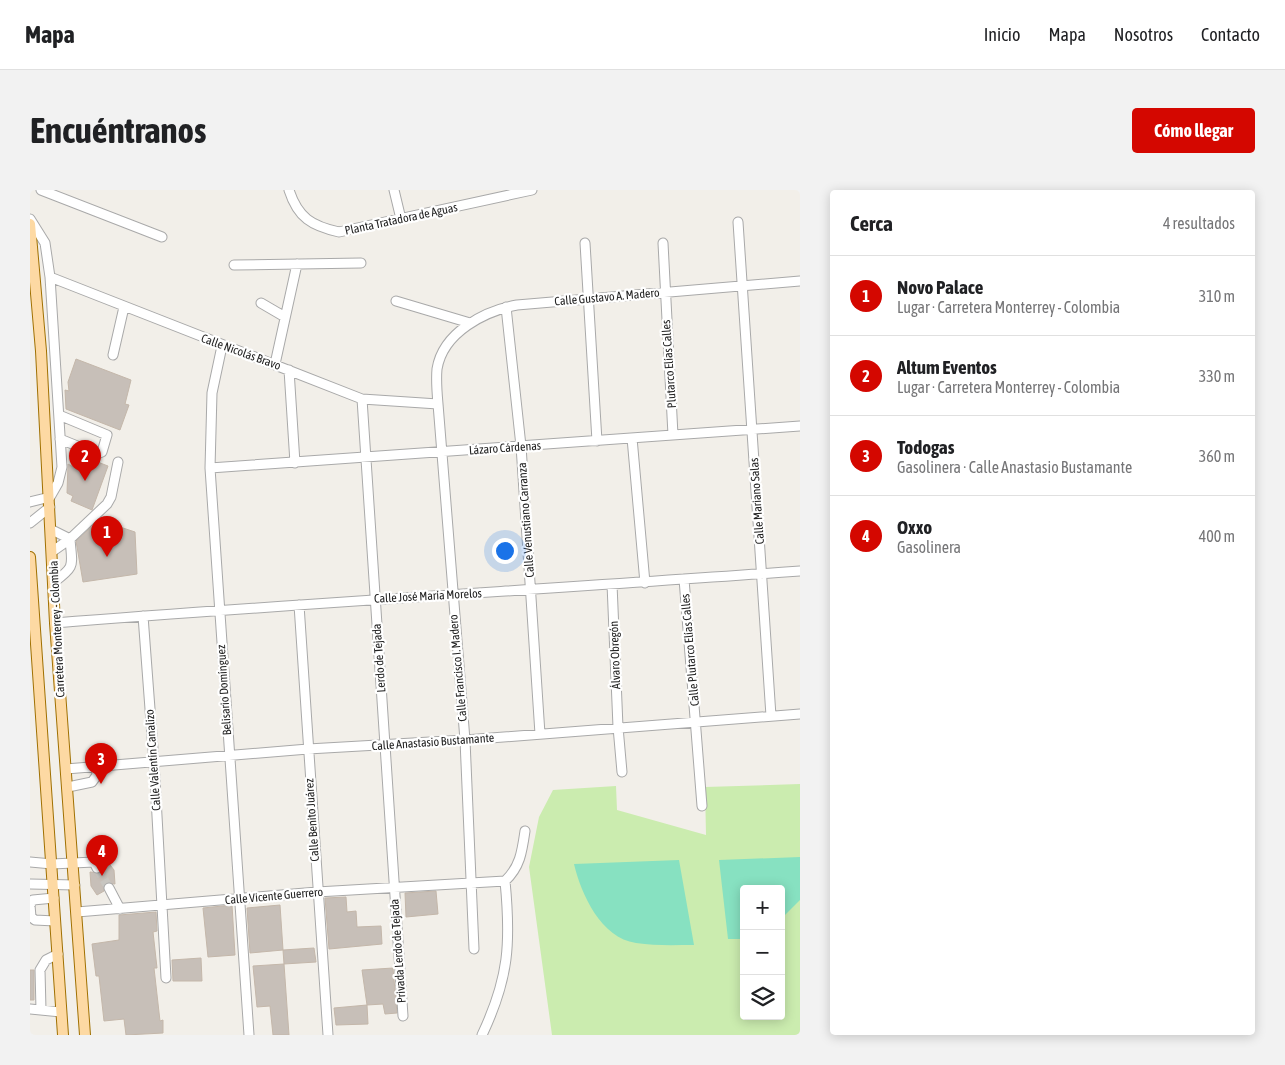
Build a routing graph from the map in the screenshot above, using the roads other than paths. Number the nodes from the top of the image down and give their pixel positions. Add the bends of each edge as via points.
1 (40, 190) edge
2 (289, 190) edge
3 (394, 190) edge
4 (532, 190) edge
5 (30, 219) edge
6 (401, 219) junction
7 (738, 222) dead end
8 (30, 224) edge
9 (162, 237) dead end
10 (584, 243) dead end
11 (663, 243) dead end
12 (361, 263) dead end
13 (296, 264) junction
14 (234, 265) dead end
15 (50, 277) junction
16 (800, 281) edge
17 (741, 286) junction
18 (664, 293) junction
19 (587, 299) junction
20 (396, 301) dead end
21 (261, 303) dead end
22 (124, 307) junction
23 (506, 307) junction
24 (285, 317) junction
25 (470, 322) junction
26 (222, 346) junction
27 (113, 355) dead end
28 (439, 363) joint
29 (275, 364) junction
30 (289, 370) junction
31 (362, 399) junction
32 (438, 404) junction
33 (59, 416) junction
34 (800, 426) edge
35 (751, 429) junction
36 (673, 435) junction
37 (632, 438) junction
38 (60, 439) junction
39 (597, 442) junction
40 (521, 446) junction
41 (442, 452) junction
42 (366, 458) junction
43 (118, 462) dead end
44 (295, 463) junction
45 (210, 468) junction
46 (30, 502) edge
47 (50, 502) junction
48 (30, 523) edge
49 (52, 530) junction
50 (70, 539) junction
51 (53, 551) junction
52 (30, 557) edge
53 (800, 571) edge
54 (762, 573) junction
55 (684, 579) junction
56 (54, 582) junction
57 (645, 583) junction
58 (612, 584) junction
59 (531, 589) junction
60 (452, 594) junction
61 (375, 598) junction
62 (32, 605) edge
63 (299, 605) junction
64 (219, 610) junction
65 (143, 616) junction
66 (55, 623) junction
67 (34, 660) edge
68 (800, 714) edge
69 (771, 716) junction
70 (696, 721) junction
71 (618, 727) junction
72 (540, 734) junction
73 (465, 740) junction
74 (384, 745) junction
75 (308, 750) junction
76 (228, 756) junction
77 (154, 762) junction
78 (96, 767) junction
79 (66, 769) junction
80 (622, 772) dead end
81 (68, 787) junction
82 (702, 806) dead end
83 (525, 831) dead end
84 (30, 862) edge
85 (73, 862) junction
86 (52, 864) junction
87 (97, 868) tunnel mouth
88 (505, 882) junction
89 (472, 883) junction
90 (30, 884) edge
91 (53, 885) junction
92 (75, 885) junction
93 (394, 887) junction
94 (108, 888) tunnel mouth
95 (317, 892) junction
96 (54, 898) junction
97 (239, 898) junction
98 (162, 905) junction
99 (120, 909) junction
100 (77, 912) junction
101 (55, 921) junction
102 (474, 949) dead end
103 (58, 954) junction
104 (166, 978) dead end
105 (30, 1009) edge
106 (40, 1010) junction
107 (62, 1012) junction
108 (403, 1016) dead end
109 (63, 1035) edge
110 (85, 1035) edge
111 (249, 1035) edge
112 (328, 1035) edge
113 (482, 1035) edge

1 - 9 street
2 - 6 street, Planta Tratadora de Aguas via 302,214 313,225 326,229 349,232
3 - 6 street
4 - 6 street, Planta Tratadora de Aguas
5 - 15 street via 45,243
7 - 17 street, Calle Mariano Salas
8 - 47 main road, Carretera Monterrey - Colombia
10 - 19 street
11 - 18 street, Plutarco Elías Calles
12 - 13 street
13 - 14 street
13 - 24 street
15 - 22 street, Calle Nicolás Bravo
15 - 33 street
16 - 17 street, Calle Gustavo A. Madero
17 - 18 street, Calle Gustavo A. Madero
17 - 35 street, Calle Mariano Salas
18 - 19 street, Calle Gustavo A. Madero
18 - 36 street, Plutarco Elías Calles
19 - 23 street, Calle Gustavo A. Madero
19 - 39 street
20 - 25 street
21 - 24 street
22 - 26 street, Calle Nicolás Bravo
22 - 27 street
23 - 25 street, Calle Gustavo A. Madero
23 - 40 street, Calle Venustiano Carranza
24 - 29 street
25 - 28 street, Calle Gustavo A. Madero via 444,350
26 - 29 street, Calle Nicolás Bravo
26 - 45 street, Belisario Domínguez via 212,394
28 - 32 street, Calle Francisco I. Madero
29 - 30 street, Calle Nicolás Bravo
30 - 31 street, Calle Nicolás Bravo
30 - 44 street
31 - 32 street, Calle Nicolás Bravo
31 - 42 street, Lerdo de Tejada
32 - 41 street, Calle Francisco I. Madero
33 - 38 street
33 - 38 street via 107,435 102,452 98,454
34 - 35 street, Lázaro Cárdenas
35 - 36 street, Lázaro Cárdenas
35 - 54 street, Calle Mariano Salas
36 - 37 street, Lázaro Cárdenas
37 - 39 street, Lázaro Cárdenas
37 - 57 street
38 - 47 street via 61,476
39 - 40 street, Lázaro Cárdenas
40 - 41 street, Lázaro Cárdenas
40 - 59 street, Calle Venustiano Carranza
41 - 42 street, Lázaro Cárdenas
41 - 60 street, Calle Francisco I. Madero
42 - 44 street, Lázaro Cárdenas
42 - 61 street, Lerdo de Tejada
43 - 50 street via 110,500
44 - 45 street, Lázaro Cárdenas
45 - 64 street, Belisario Domínguez
46 - 47 street
47 - 48 street
47 - 49 main road, Carretera Monterrey - Colombia
49 - 50 street
49 - 51 main road, Carretera Monterrey - Colombia
50 - 51 street
50 - 56 street via 72,568
51 - 56 main road, Carretera Monterrey - Colombia
52 - 62 main road, Carretera Monterrey - Colombia
53 - 54 street, Calle José María Morelos
54 - 55 street, Calle José María Morelos
54 - 69 street, Calle Mariano Salas
55 - 57 street, Calle José María Morelos
55 - 70 street, Calle Plutarco Elías Calles
56 - 66 main road, Carretera Monterrey - Colombia
57 - 58 street, Calle José María Morelos
58 - 59 street, Calle José María Morelos
58 - 71 street, Álvaro Obregón
59 - 60 street, Calle José María Morelos
59 - 72 street, Calle Venustiano Carranza
60 - 61 street, Calle José María Morelos
60 - 73 street, Calle Francisco I. Madero
61 - 63 street, Calle José María Morelos
61 - 74 street, Lerdo de Tejada
62 - 67 main road, Carretera Monterrey - Colombia
63 - 64 street, Calle José María Morelos
63 - 75 street, Calle Benito Juárez
64 - 65 street, Calle José María Morelos
64 - 76 street, Belisario Domínguez
65 - 66 street, Calle José María Morelos
65 - 77 street, Calle Valentín Canalizo
66 - 79 main road, Carretera Monterrey - Colombia
67 - 86 main road, Carretera Monterrey - Colombia
68 - 69 street, Calle Anastasio Bustamante
69 - 70 street, Calle Anastasio Bustamante
70 - 71 street, Calle Anastasio Bustamante
70 - 82 street, Calle Plutarco Elías Calles
71 - 72 street, Calle Anastasio Bustamante
71 - 80 street, Álvaro Obregón
72 - 73 street, Calle Anastasio Bustamante
73 - 74 street, Calle Anastasio Bustamante
73 - 89 street, Calle Francisco I. Madero
74 - 75 street, Calle Anastasio Bustamante
74 - 93 street, Lerdo de Tejada
75 - 76 street, Calle Anastasio Bustamante
75 - 95 street, Calle Benito Juárez
76 - 77 street, Calle Anastasio Bustamante
76 - 97 street, Belisario Domínguez
77 - 78 street, Calle Anastasio Bustamante
77 - 98 street, Calle Valentín Canalizo
78 - 79 street, Calle Anastasio Bustamante
78 - 81 street via 97,775 92,782
79 - 81 main road, Carretera Monterrey - Colombia
81 - 85 main road, Carretera Monterrey - Colombia
83 - 88 street via 515,872
84 - 86 street
85 - 86 street
85 - 87 street via 94,862
85 - 92 main road, Carretera Monterrey - Colombia
86 - 91 main road, Carretera Monterrey - Colombia
88 - 89 street, Calle Vicente Guerrero
88 - 113 street via 509,937 504,973
89 - 93 street, Calle Vicente Guerrero
89 - 102 street, Calle Francisco I. Madero
90 - 91 street
91 - 92 street
91 - 96 main road, Carretera Monterrey - Colombia
92 - 100 main road, Carretera Monterrey - Colombia
93 - 95 street, Calle Vicente Guerrero
93 - 108 street, Privada Lerdo de Tejada
94 - 99 street
95 - 97 street, Calle Vicente Guerrero
95 - 112 street, Calle Benito Juárez
96 - 101 main road, Carretera Monterrey - Colombia
96 - 101 street via 34,900 30,911 35,920
97 - 98 street, Calle Vicente Guerrero
97 - 111 street, Belisario Domínguez
98 - 99 street, Calle Vicente Guerrero
98 - 104 street, Calle Valentín Canalizo
99 - 100 street, Calle Vicente Guerrero
100 - 110 main road, Carretera Monterrey - Colombia
101 - 103 main road, Carretera Monterrey - Colombia
103 - 106 street via 41,964
103 - 107 main road, Carretera Monterrey - Colombia
105 - 106 street
106 - 107 street
107 - 109 main road, Carretera Monterrey - Colombia

